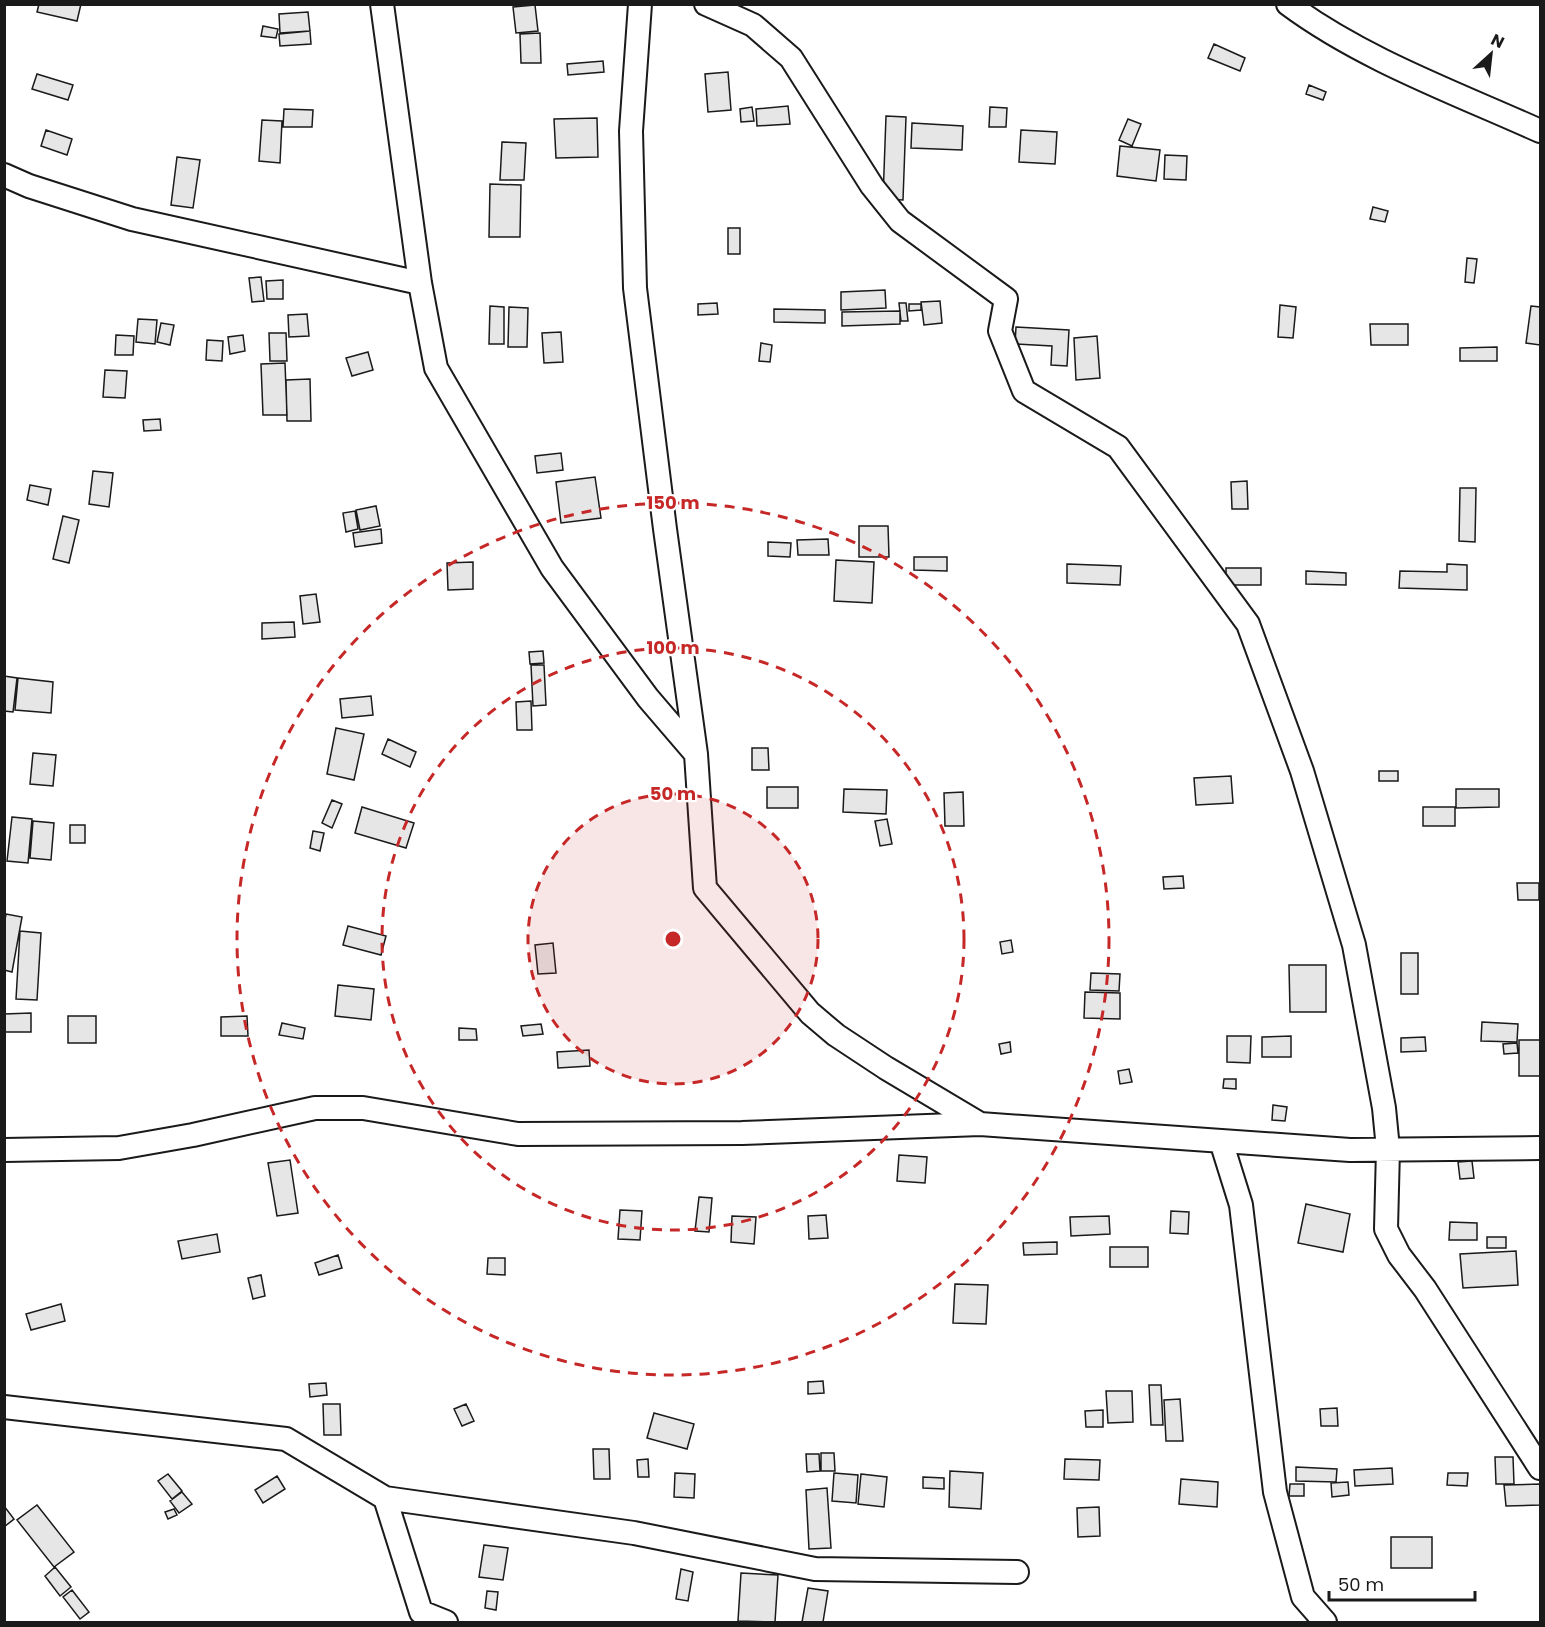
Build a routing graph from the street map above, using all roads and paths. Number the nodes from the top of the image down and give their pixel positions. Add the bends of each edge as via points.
1 (382, 4) edge
2 (640, 4) edge
3 (706, 4) edge
4 (1288, 4) edge
5 (1540, 131) edge
6 (4, 175) edge
7 (420, 283) junction
8 (696, 754) junction
9 (980, 1124) junction
10 (1221, 1141) junction
11 (1540, 1148) edge
12 (1388, 1149) junction
13 (4, 1150) edge
14 (4, 1407) edge
15 (1540, 1468) edge
16 (385, 1498) junction
17 (1017, 1572) dead end
18 (446, 1623) edge
19 (1325, 1623) edge

1 - 7 street
2 - 8 street via 631,132 635,288
3 - 12 street via 753,25 791,58 872,186 900,220 1006,299 1000,331 1024,391 1118,447 1248,624 1302,771 1354,945
4 - 5 street via 1316,26
6 - 7 street via 132,219
7 - 8 street via 436,368 546,558 648,698
8 - 9 street via 705,888 810,1013 886,1068
9 - 10 street
9 - 13 street via 742,1133 518,1134 363,1108 315,1108 119,1148
10 - 12 street
10 - 19 street via 1241,1205 1275,1492 1303,1597
11 - 12 street
12 - 15 street via 1386,1229 1399,1255
14 - 16 street via 286,1439
16 - 17 street via 634,1533 815,1569
16 - 18 street via 421,1612

